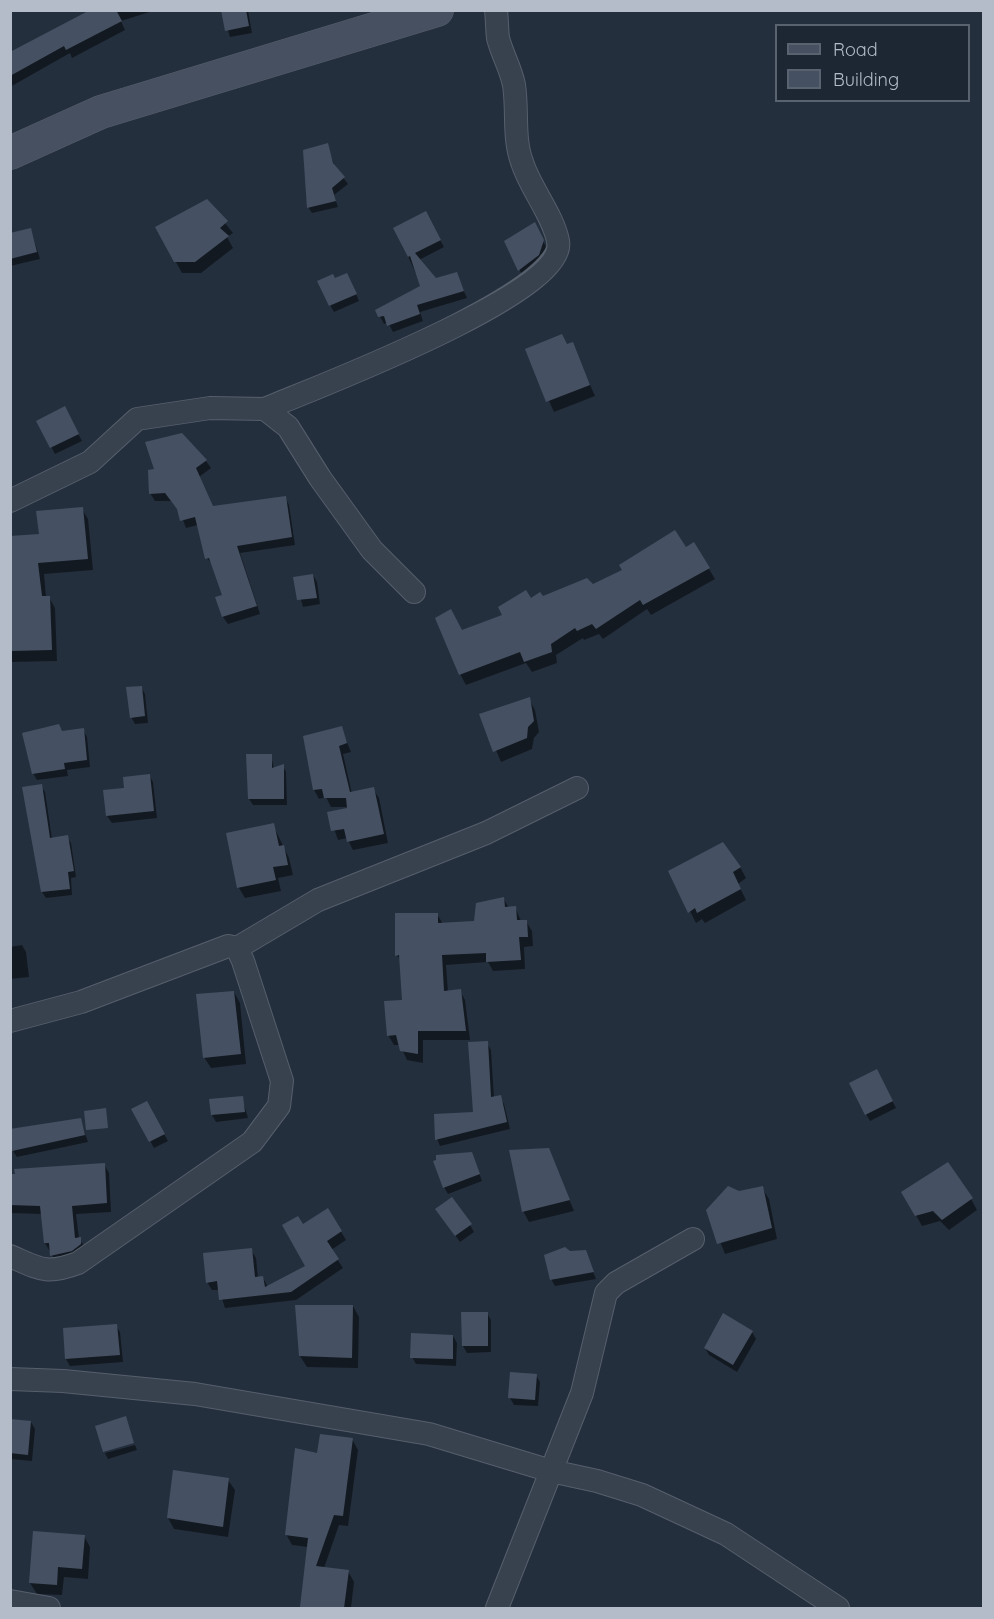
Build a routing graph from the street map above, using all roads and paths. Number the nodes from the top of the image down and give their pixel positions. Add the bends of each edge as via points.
1 (437, 10) edge
2 (496, 10) edge
3 (10, 153) edge
4 (265, 409) junction
5 (10, 501) edge
6 (414, 592) dead end
7 (577, 788) dead end
8 (237, 948) junction
9 (10, 1021) edge
10 (693, 1239) dead end
11 (10, 1256) edge
12 (10, 1379) edge
13 (551, 1471) junction
14 (10, 1601) edge
15 (49, 1608) edge
16 (497, 1608) edge
17 (838, 1608) edge

1 - 3 main road via 101,112
2 - 4 street via 498,39 518,108 516,140 521,160 553,226 559,242 557,254 525,285 472,317 411,348
4 - 5 street via 210,408 137,419 90,462
4 - 6 street via 288,427 359,532
7 - 8 street via 486,832 318,900
8 - 9 street via 228,946 81,1002
8 - 11 street via 282,1081 279,1106 252,1142 78,1263 56,1271
10 - 13 street via 616,1283 606,1293 582,1393
12 - 13 street via 195,1394 429,1434
13 - 16 street
13 - 17 street via 631,1491 686,1514 726,1534
14 - 15 street

